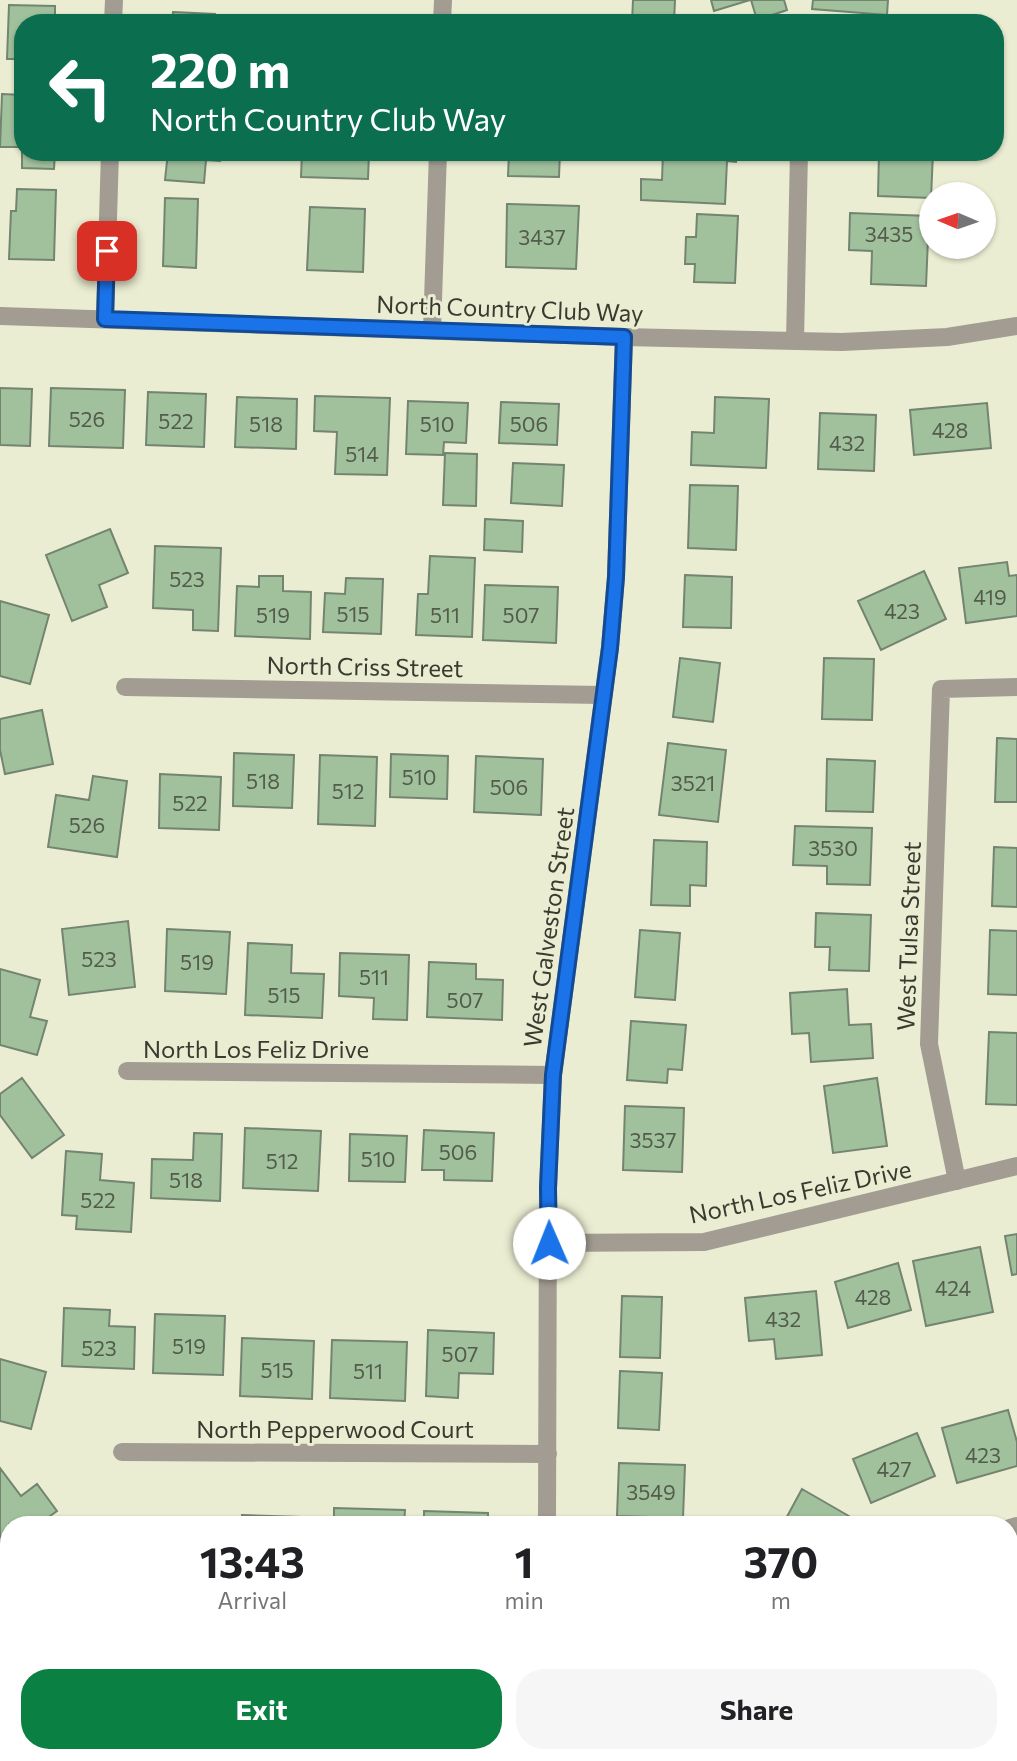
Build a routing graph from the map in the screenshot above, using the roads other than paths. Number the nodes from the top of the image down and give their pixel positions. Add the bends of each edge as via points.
1 (110, 161) edge
2 (438, 161) edge
3 (799, 161) edge
4 (0, 316) edge
5 (105, 319) junction
6 (1017, 326) edge
7 (432, 330) junction
8 (624, 337) junction
9 (795, 341) junction
10 (125, 687) dead end
11 (1017, 687) edge
12 (603, 695) junction
13 (127, 1071) dead end
14 (553, 1075) junction
15 (1017, 1166) edge
16 (957, 1181) junction
17 (549, 1243) junction
18 (122, 1452) dead end
19 (548, 1454) junction
20 (547, 1516) edge

1 - 5 street
2 - 7 street
3 - 9 street
4 - 5 street, North Country Club Way
5 - 7 street, North Country Club Way
6 - 9 street, North Country Club Way via 947,337
7 - 8 street, North Country Club Way
8 - 9 street, North Country Club Way
8 - 12 street, West Galveston Street via 616,577
10 - 12 street, North Criss Street
11 - 16 street, West Tulsa Street via 941,689 929,1044
12 - 14 street, West Galveston Street
13 - 14 street, North Los Feliz Drive
14 - 17 street, West Galveston Street
15 - 16 street, North Los Feliz Drive
16 - 17 street, North Los Feliz Drive via 704,1242
17 - 19 street, West Galveston Street
18 - 19 street, North Pepperwood Court
19 - 20 street, West Galveston Street

